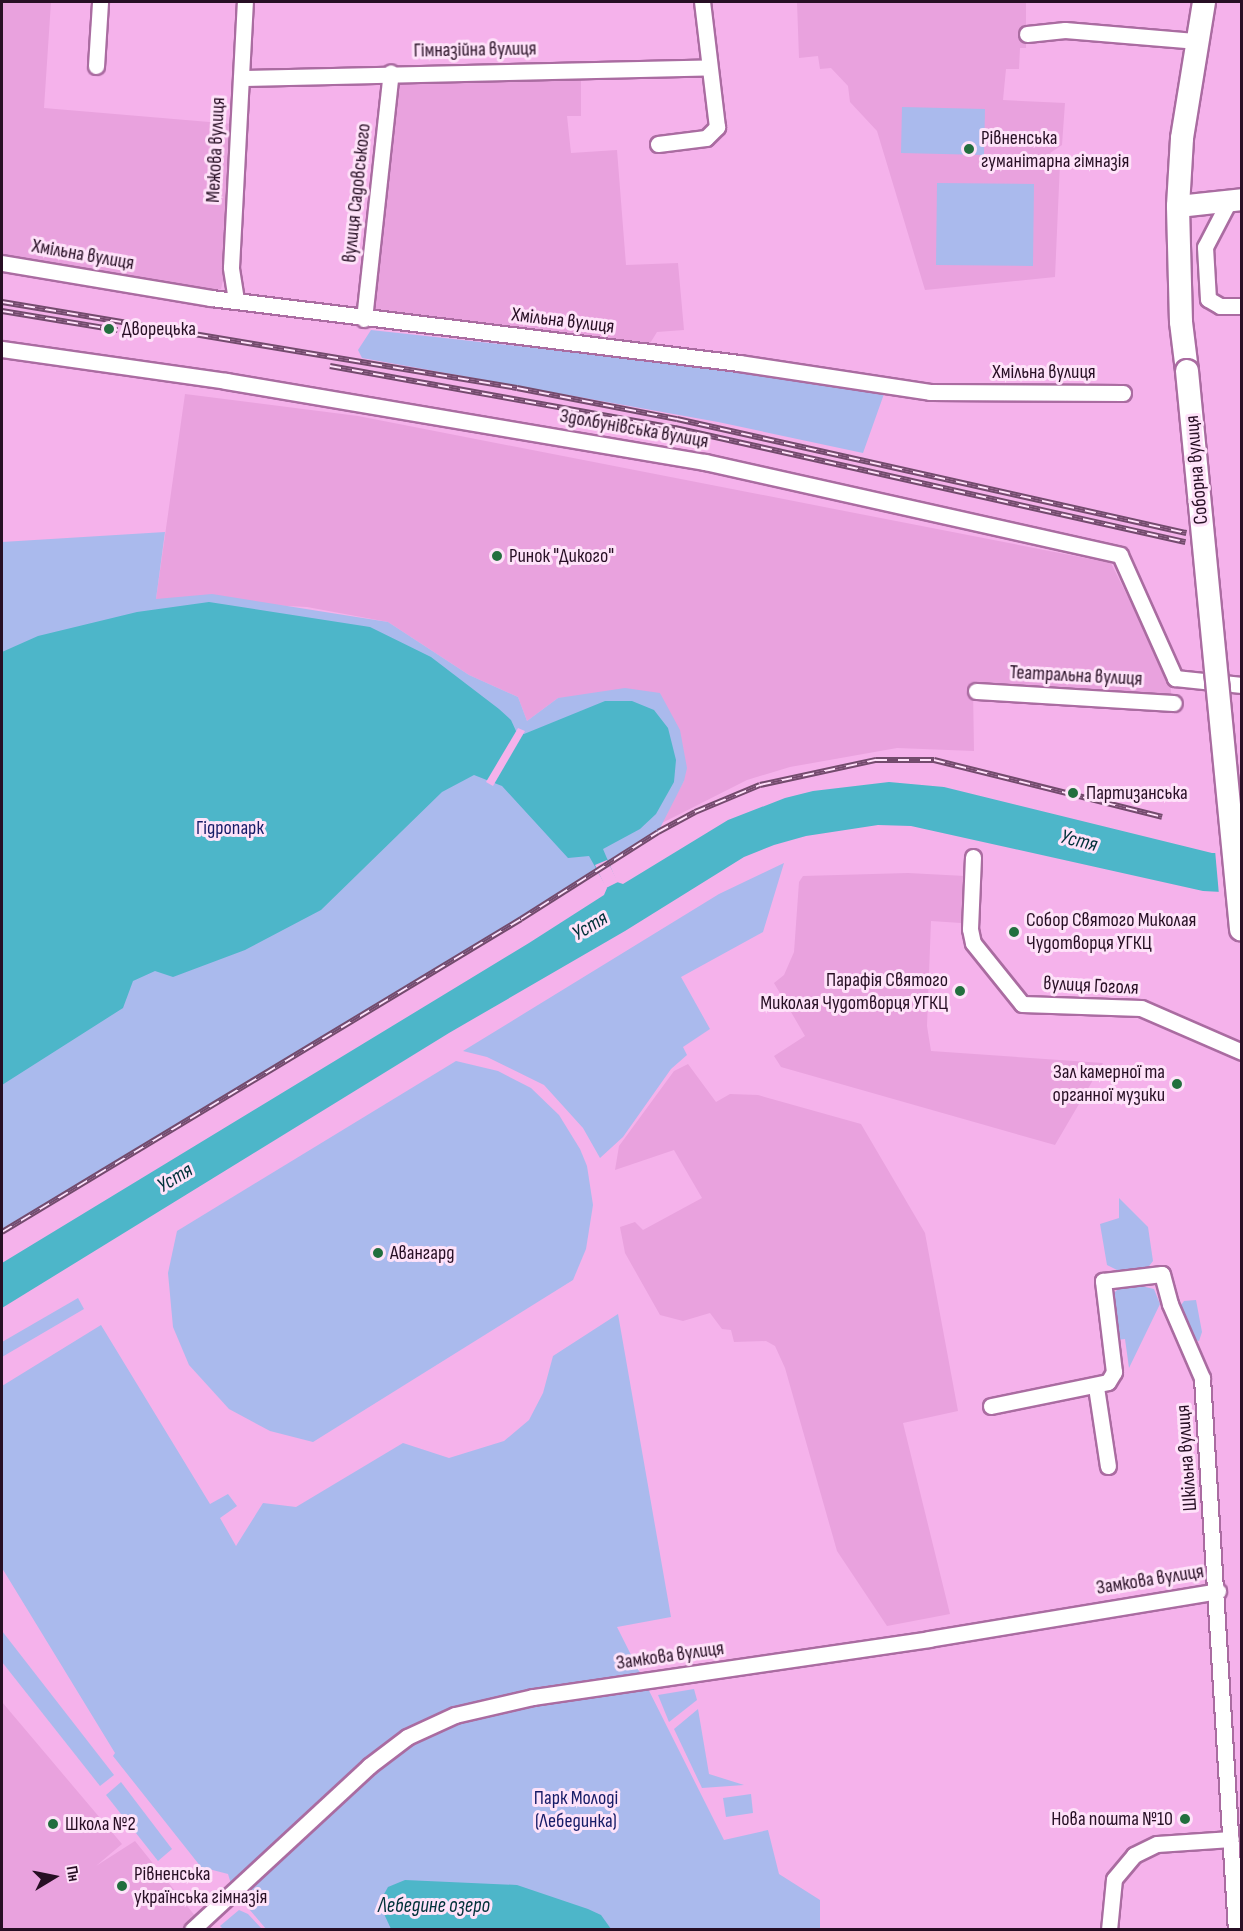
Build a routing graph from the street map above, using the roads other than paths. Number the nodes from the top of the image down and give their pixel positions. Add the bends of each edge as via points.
1 (100, 2) edge
2 (245, 2) edge
3 (702, 2) edge
4 (1204, 2) edge
5 (1027, 34) dead end
6 (1195, 41) junction
7 (96, 66) dead end
8 (709, 67) junction
9 (391, 72) junction
10 (241, 78) junction
11 (658, 144) dead end
12 (1236, 199) edge
13 (1178, 206) junction
14 (2, 263) edge
15 (236, 300) junction
16 (1242, 306) edge
17 (364, 319) junction
18 (2, 349) edge
19 (1123, 393) dead end
20 (1242, 685) edge
21 (976, 691) dead end
22 (1174, 703) dead end
23 (973, 857) dead end
24 (1241, 934) edge
25 (1242, 1052) edge
26 (1096, 1387) junction
27 (991, 1406) dead end
28 (1108, 1466) dead end
29 (1218, 1591) junction
30 (1231, 1839) junction
31 (196, 1926) edge
32 (1109, 1929) edge
33 (1236, 1929) edge

1 - 7 street
2 - 10 street, Межова вулиця
3 - 8 street
4 - 6 main road, Соборна вулиця
5 - 6 street via 1065,30
6 - 13 main road, Соборна вулиця
8 - 9 street, Гімназійна вулиця
8 - 11 street via 717,127 706,138
9 - 10 street, Гімназійна вулиця
9 - 17 street, вулиця Садовського
10 - 15 street, Межова вулиця via 231,267
12 - 13 street
12 - 16 street via 1205,247 1208,299 1220,306
13 - 24 main road, Соборна вулиця, bridge via 1181,322
14 - 15 street, Хмільна вулиця
15 - 17 street, Хмільна вулиця
17 - 19 street, Хмільна вулиця via 739,363 930,392
18 - 20 street, Здолбунівська вулиця via 226,381 705,462 1120,555 1175,678
21 - 22 street, Театральна вулиця
23 - 25 street, вулиця Гоголя via 973,943 1022,1004 1141,1008
26 - 27 street
26 - 28 street
26 - 29 street, Шкільна вулиця via 1108,1382 1114,1372 1103,1281 1162,1274 1170,1304 1201,1368
29 - 30 street, Шкільна вулиця
29 - 31 street, Замкова вулиця via 939,1638 533,1697 455,1715 407,1737 369,1766
30 - 32 street via 1157,1844 1134,1855 1114,1879
30 - 33 street, Шкільна вулиця

